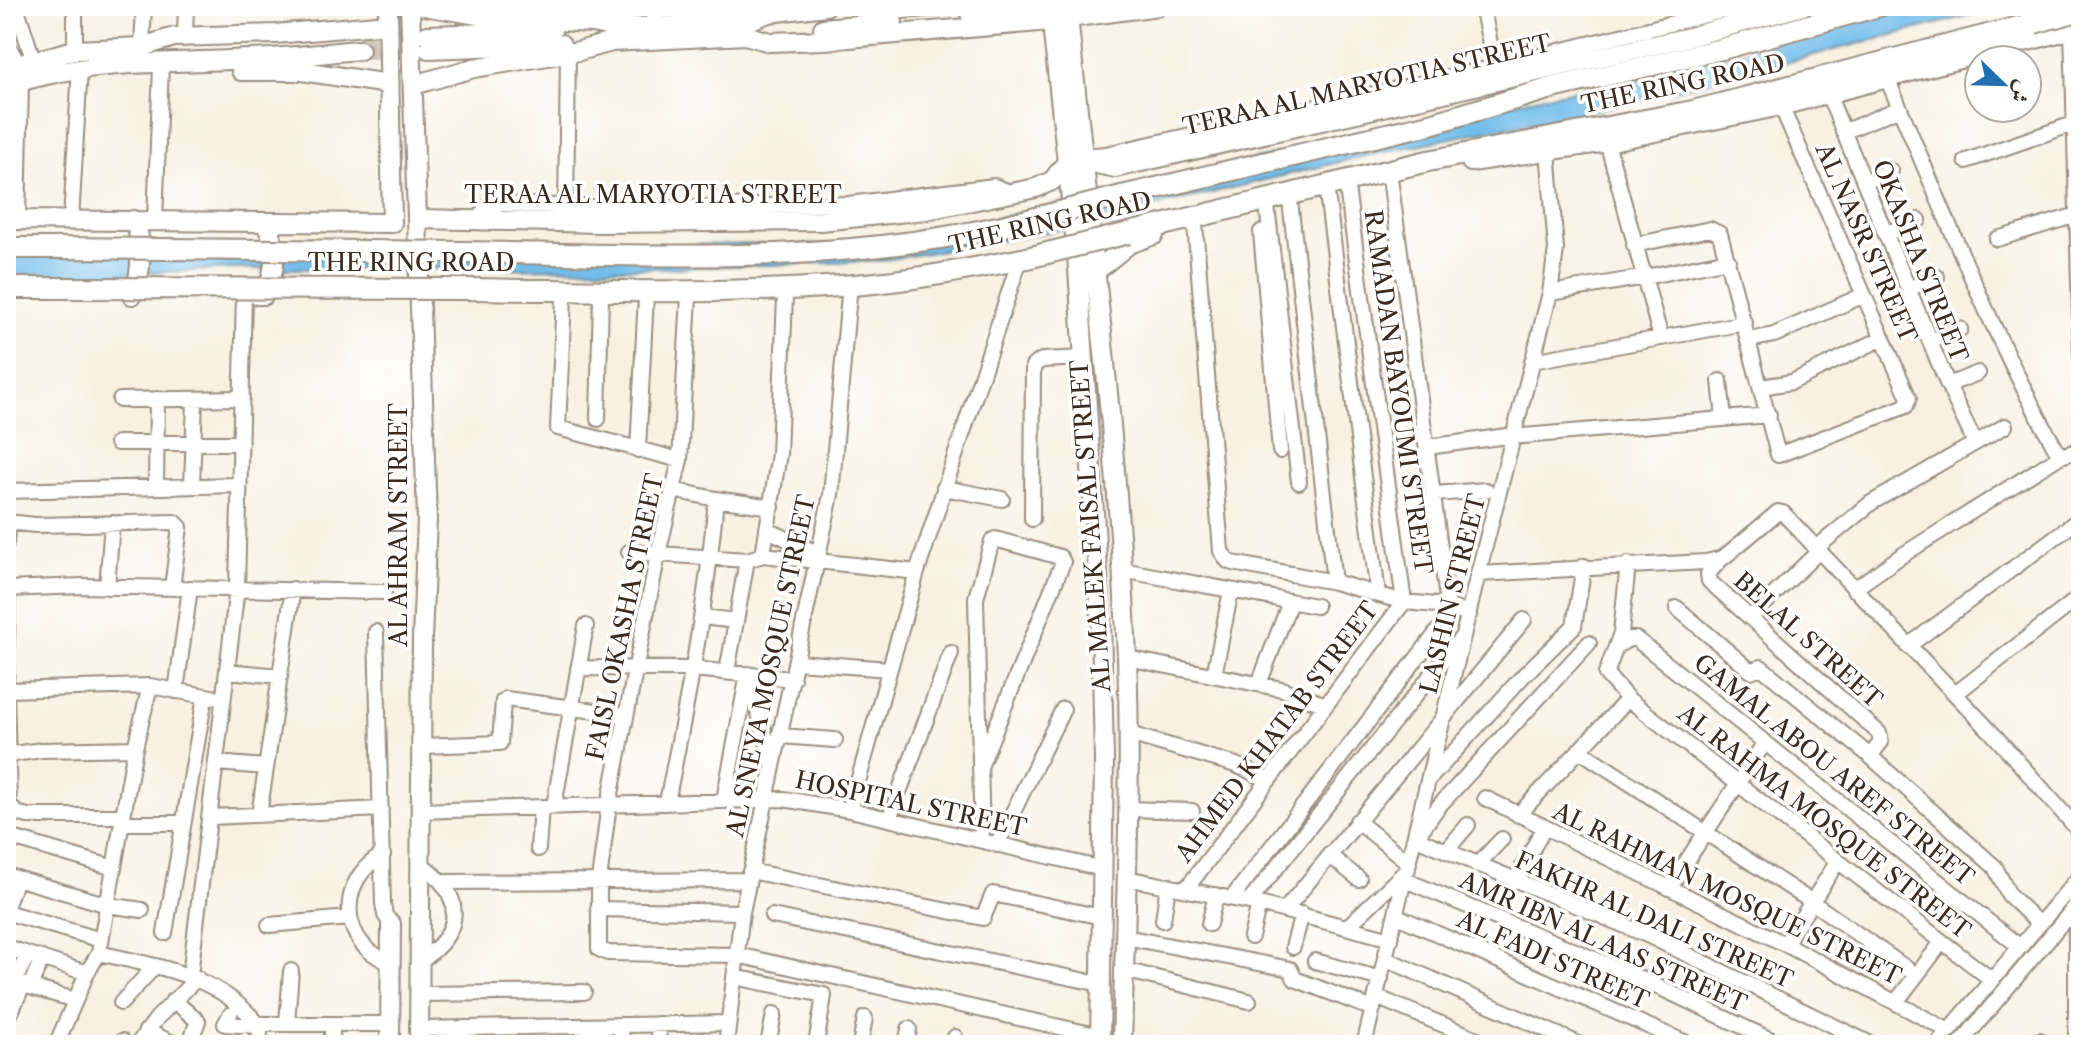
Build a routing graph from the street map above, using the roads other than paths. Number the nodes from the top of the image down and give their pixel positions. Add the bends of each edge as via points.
1 (16, 6) edge
2 (75, 6) edge
3 (144, 6) edge
4 (186, 6) edge
5 (410, 6) edge
6 (424, 6) edge
7 (617, 6) edge
8 (655, 6) edge
9 (826, 6) edge
10 (936, 6) edge
11 (1158, 6) edge
12 (1482, 6) edge
13 (1742, 6) edge
14 (1803, 6) edge
15 (1879, 6) edge
16 (2066, 6) edge
17 (807, 7) edge
18 (1011, 10) dead end
19 (1106, 10) edge
20 (510, 12) edge
21 (1059, 13) edge
22 (564, 14) edge
23 (1032, 14) edge
24 (388, 15) edge
25 (686, 15) edge
26 (742, 22) edge
27 (2076, 22) edge
28 (654, 26) junction
29 (613, 33) junction
30 (185, 37) junction
31 (6, 42) edge
32 (427, 42) tunnel mouth
33 (360, 43) tunnel mouth
34 (2077, 49) edge
35 (568, 53) junction
36 (1567, 56) junction
37 (151, 58) junction
38 (77, 59) junction
39 (1495, 67) junction
40 (17, 71) edge
41 (1887, 78) junction
42 (388, 84) junction
43 (413, 85) junction
44 (1828, 94) junction
45 (1781, 106) junction
46 (1900, 108) junction
47 (2073, 124) junction
48 (1843, 132) junction
49 (1607, 142) junction
50 (1548, 150) junction
51 (1075, 160) junction
52 (1966, 161) dead end
53 (1891, 171) dead end
54 (1390, 178) junction
55 (1864, 182) junction
56 (1347, 188) junction
57 (1327, 193) junction
58 (1290, 201) junction
59 (1262, 207) junction
60 (566, 214) junction
61 (2077, 215) junction
62 (419, 219) junction
63 (12, 220) edge
64 (71, 220) junction
65 (133, 220) junction
66 (154, 220) junction
67 (1919, 220) dead end
68 (265, 222) junction
69 (1195, 224) junction
70 (1885, 234) junction
71 (1997, 239) dead end
72 (1634, 245) junction
73 (6, 248) edge
74 (1728, 260) junction
75 (1086, 261) junction
76 (1017, 268) junction
77 (1645, 277) junction
78 (1937, 277) dead end
79 (1908, 289) junction
80 (6, 291) edge
81 (1550, 293) junction
82 (132, 295) junction
83 (155, 295) junction
84 (244, 295) junction
85 (849, 295) junction
86 (1864, 295) junction
87 (421, 296) junction
88 (601, 296) junction
89 (646, 296) junction
90 (689, 296) junction
91 (785, 296) junction
92 (564, 297) junction
93 (1745, 323) junction
94 (1960, 329) dead end
95 (1661, 338) junction
96 (1883, 338) junction
97 (1749, 340) junction
98 (1930, 341) junction
99 (2081, 355) edge
100 (1084, 358) junction
101 (1532, 361) junction
102 (1978, 373) dead end
103 (1720, 381) dead end
104 (1948, 385) junction
105 (1761, 387) junction
106 (242, 398) junction
107 (157, 399) junction
108 (195, 399) junction
109 (120, 400) dead end
110 (1769, 415) junction
111 (598, 419) dead end
112 (1724, 419) junction
113 (2005, 426) dead end
114 (1513, 436) junction
115 (117, 443) dead end
116 (157, 443) junction
117 (194, 443) junction
118 (241, 443) junction
119 (1975, 443) junction
120 (1428, 447) junction
121 (638, 450) junction
122 (2081, 450) edge
123 (1280, 451) dead end
124 (2060, 456) junction
125 (680, 460) junction
126 (1299, 482) dead end
127 (239, 485) junction
128 (192, 486) junction
129 (156, 487) junction
130 (944, 488) junction
131 (673, 490) junction
132 (1486, 490) dead end
133 (6, 491) edge
134 (1435, 494) junction
135 (716, 499) junction
136 (1002, 499) dead end
137 (772, 507) junction
138 (2081, 518) edge
139 (1032, 519) dead end
140 (7, 522) edge
141 (112, 523) junction
142 (768, 530) junction
143 (6, 543) edge
144 (1817, 550) junction
145 (629, 552) dead end
146 (658, 554) junction
147 (763, 555) junction
148 (818, 557) junction
149 (711, 558) junction
150 (1723, 558) junction
151 (747, 560) junction
152 (1628, 564) junction
153 (1584, 566) junction
154 (1122, 570) junction
155 (917, 572) junction
156 (1478, 574) junction
157 (1334, 582) junction
158 (107, 587) junction
159 (172, 588) junction
160 (190, 588) junction
161 (237, 588) junction
162 (7, 589) edge
163 (293, 589) junction
164 (1854, 589) junction
165 (1231, 591) junction
166 (384, 592) dead end
167 (1378, 595) junction
168 (2081, 596) edge
169 (1290, 602) junction
170 (1404, 602) junction
171 (1316, 606) dead end
172 (1677, 608) dead end
173 (1457, 610) junction
174 (702, 617) junction
175 (1750, 618) junction
176 (1524, 620) dead end
177 (736, 621) junction
178 (586, 626) dead end
179 (376, 632) dead end
180 (1464, 635) junction
181 (1589, 643) dead end
182 (1618, 645) junction
183 (1908, 646) junction
184 (951, 653) dead end
185 (1127, 658) junction
186 (797, 662) junction
187 (636, 667) junction
188 (578, 668) junction
189 (693, 669) junction
190 (889, 669) junction
191 (227, 671) junction
192 (727, 672) junction
193 (748, 674) junction
194 (1214, 675) junction
195 (280, 676) junction
196 (793, 679) junction
197 (1259, 684) junction
198 (150, 686) junction
199 (6, 690) edge
200 (176, 691) junction
201 (1955, 694) junction
202 (205, 696) junction
203 (224, 699) junction
204 (1628, 699) junction
205 (1326, 705) junction
206 (571, 708) junction
207 (1063, 709) dead end
208 (1446, 713) junction
209 (625, 715) junction
210 (1129, 734) junction
211 (781, 736) junction
212 (835, 740) dead end
213 (1765, 742) junction
214 (421, 746) junction
215 (135, 748) junction
216 (1579, 750) junction
217 (6, 754) edge
218 (1870, 756) junction
219 (217, 763) junction
220 (266, 767) junction
221 (774, 767) junction
222 (980, 767) junction
223 (1430, 777) junction
224 (1269, 780) junction
225 (1737, 783) junction
226 (1104, 791) junction
227 (767, 798) junction
228 (1485, 798) dead end
229 (724, 800) junction
230 (1128, 800) junction
231 (667, 802) junction
232 (609, 804) junction
233 (548, 806) junction
234 (381, 809) junction
235 (850, 810) junction
236 (420, 811) junction
237 (1192, 811) dead end
238 (259, 815) junction
239 (1518, 815) junction
240 (28, 816) junction
241 (211, 817) junction
242 (123, 819) junction
243 (889, 819) junction
244 (1357, 821) junction
245 (182, 823) junction
246 (1468, 825) dead end
247 (1544, 828) junction
248 (1705, 833) junction
249 (2081, 833) edge
250 (6, 836) edge
251 (1416, 838) junction
252 (1502, 839) dead end
253 (26, 842) junction
254 (990, 843) junction
255 (178, 849) junction
256 (538, 849) dead end
257 (1446, 851) junction
258 (206, 854) junction
259 (383, 855) junction
260 (1329, 855) junction
261 (1838, 861) junction
262 (419, 863) junction
263 (1477, 865) junction
264 (114, 868) junction
265 (1103, 869) junction
266 (1408, 870) junction
267 (750, 876) junction
268 (11, 877) edge
269 (1126, 878) junction
270 (2078, 878) edge
271 (1359, 879) dead end
272 (599, 880) junction
273 (1515, 881) junction
274 (443, 882) junction
275 (1168, 885) junction
276 (1669, 888) junction
277 (1186, 889) junction
278 (1216, 895) junction
279 (1232, 898) junction
280 (1812, 902) junction
281 (1254, 903) junction
282 (2078, 903) edge
283 (108, 905) junction
284 (598, 909) junction
285 (6, 910) edge
286 (142, 910) dead end
287 (1285, 910) junction
288 (742, 912) junction
289 (1302, 914) junction
290 (772, 916) dead end
291 (1397, 916) junction
292 (1102, 917) junction
293 (350, 918) junction
294 (1163, 920) dead end
295 (391, 924) joint
296 (1209, 924) dead end
297 (2039, 924) junction
298 (269, 925) dead end
299 (1348, 926) junction
300 (165, 933) dead end
301 (1125, 937) junction
302 (1251, 937) dead end
303 (1391, 939) junction
304 (1942, 942) junction
305 (1785, 944) junction
306 (100, 946) junction
307 (6, 947) edge
308 (1293, 947) dead end
309 (2020, 947) junction
310 (737, 955) junction
311 (35, 956) junction
312 (1386, 959) junction
313 (1315, 961) dead end
314 (418, 962) junction
315 (392, 965) junction
316 (155, 966) junction
317 (1124, 970) junction
318 (291, 971) dead end
319 (87, 973) junction
320 (1916, 975) junction
321 (193, 976) junction
322 (734, 977) junction
323 (1381, 979) junction
324 (1992, 980) junction
325 (18, 984) edge
326 (1101, 984) junction
327 (584, 992) dead end
328 (419, 994) junction
329 (75, 1000) junction
330 (173, 1000) junction
331 (1249, 1001) dead end
332 (1896, 1002) junction
333 (121, 1003) dead end
334 (1375, 1003) junction
335 (11, 1012) dead end
336 (774, 1014) dead end
337 (230, 1015) dead end
338 (865, 1018) dead end
339 (287, 1023) junction
340 (729, 1023) junction
341 (332, 1024) junction
342 (391, 1024) junction
343 (658, 1024) junction
344 (258, 1025) junction
345 (621, 1025) junction
346 (909, 1029) dead end
347 (146, 1031) junction
348 (1949, 1031) junction
349 (193, 1034) dead end
350 (419, 1037) edge
351 (1100, 1040) edge
352 (6, 1041) edge
353 (249, 1043) edge
354 (126, 1044) edge
355 (19, 1045) edge
356 (56, 1045) edge
357 (177, 1045) edge
358 (332, 1045) edge
359 (390, 1045) edge
360 (622, 1045) edge
361 (659, 1045) edge
362 (726, 1045) edge
363 (768, 1045) edge
364 (816, 1045) edge
365 (860, 1045) edge
366 (906, 1045) edge
367 (1122, 1045) edge
368 (1364, 1045) edge
369 (1492, 1045) edge
370 (1581, 1045) edge
371 (1691, 1045) edge
372 (1782, 1045) edge
373 (1873, 1045) edge
374 (1937, 1045) edge
375 (1959, 1045) edge
376 (2076, 1045) edge

1 - 40 street
2 - 38 street
3 - 37 street
4 - 30 street
5 - 43 main road, AL AHRAM STREET
6 - 20 main road
7 - 29 street
8 - 28 street
9 - 17 main road
10 - 26 main road
11 - 19 main road
12 - 39 street
13 - 36 street
14 - 36 main road, TERAA AL MARYOTIA STREET via 1689,37
15 - 73 highway, THE RING ROAD, bridge via 1430,124 996,228 899,246 742,257
16 - 27 street, bridge
17 - 26 main road
18 - 26 main road
19 - 21 main road
20 - 22 main road
21 - 23 main road
21 - 51 main road, AL MALEK FAISAL STREET
22 - 29 main road
23 - 26 main road via 770,42
24 - 30 main road via 275,34
24 - 42 main road
25 - 26 main road
25 - 28 main road
26 - 29 main road
27 - 34 street
27 - 41 main road
27 - 80 highway, THE RING ROAD, bridge via 1693,111 1428,161 1027,258 916,278 742,291
28 - 29 main road
29 - 32 main road
29 - 35 main road
30 - 37 main road via 163,40
31 - 40 street
33 - 37 main road via 172,50
34 - 47 street
35 - 43 main road via 483,66
35 - 60 street
36 - 39 street
36 - 51 main road, TERAA AL MARYOTIA STREET via 1115,168
37 - 38 main road
37 - 42 main road via 189,71 302,71
37 - 66 street
38 - 40 main road
38 - 64 street
39 - 51 street
40 - 63 street
41 - 44 main road
41 - 46 street
42 - 68 main road via 392,223
43 - 62 main road, AL AHRAM STREET
44 - 45 main road
44 - 48 street, OKASHA STREET
45 - 49 main road
45 - 86 street, AL NASR STREET
46 - 48 street
46 - 124 street via 2005,350
47 - 52 street
47 - 61 street
48 - 55 street, OKASHA STREET
49 - 50 main road
49 - 72 street
50 - 54 main road
50 - 81 street, LASHIN STREET via 1556,249
51 - 60 main road, TERAA AL MARYOTIA STREET via 1047,184 916,212 821,221
51 - 75 main road, AL MALEK FAISAL STREET, bridge
53 - 55 street
54 - 56 main road
54 - 120 street
55 - 70 street, OKASHA STREET
56 - 57 main road
56 - 170 street, RAMADAN BAYOUMI STREET
57 - 58 main road
57 - 167 street
58 - 59 main road
58 - 157 street
59 - 69 main road
59 - 123 street
59 - 126 street
60 - 62 main road, TERAA AL MARYOTIA STREET
61 - 71 street
61 - 99 street
62 - 87 main road, AL AHRAM STREET, bridge
63 - 64 main road
64 - 65 main road
65 - 66 main road
65 - 82 main road, bridge via 139,235 138,281
66 - 68 main road
66 - 83 main road, bridge via 148,281
67 - 70 street
68 - 84 main road, bridge via 275,259 272,277 264,295
69 - 75 main road
69 - 157 street via 1224,557
70 - 79 street, OKASHA STREET
72 - 74 street via 1716,230
72 - 77 street
74 - 77 street
74 - 93 street
75 - 76 main road
75 - 100 main road, AL MALEK FAISAL STREET
75 - 154 main road, AL MALEK FAISAL STREET
76 - 85 main road
76 - 130 street
77 - 81 street
77 - 95 street
78 - 79 street
79 - 98 street, OKASHA STREET
80 - 82 main road
81 - 101 street, LASHIN STREET
82 - 83 main road
83 - 84 main road
84 - 106 street
85 - 91 main road
85 - 148 street, AL SNEYA MOSQUE STREET via 831,495
86 - 96 street, AL NASR STREET
86 - 97 street via 1774,335
87 - 92 main road
87 - 214 main road, AL AHRAM STREET via 427,519
88 - 89 main road
88 - 92 main road
88 - 111 street
89 - 90 main road
89 - 121 street
90 - 91 main road
90 - 125 street, FAISL OKASHA STREET
91 - 137 street
92 - 121 street via 558,428
93 - 95 street
93 - 97 street
94 - 98 street
95 - 101 street
96 - 105 street via 1792,382
96 - 110 street, AL NASR STREET via 1909,398 1903,407 1778,455
97 - 105 street
98 - 104 street, OKASHA STREET
100 - 139 street via 1042,360 1033,366
100 - 226 main road, AL MALEK FAISAL STREET via 1101,619
101 - 114 street, LASHIN STREET
102 - 104 street
103 - 112 street
104 - 119 street, OKASHA STREET
105 - 110 street
106 - 108 street
106 - 118 street
107 - 108 street
107 - 109 street
107 - 116 street
108 - 117 street
110 - 112 street
112 - 114 street
113 - 119 street
114 - 120 street
114 - 156 street, LASHIN STREET
115 - 116 street
116 - 117 street
116 - 129 street
117 - 118 street
117 - 128 street
118 - 127 street
119 - 144 street via 1871,503
120 - 134 street
121 - 125 street
122 - 124 street
124 - 164 street
125 - 131 street, FAISL OKASHA STREET
127 - 128 street
127 - 161 street
128 - 129 street
129 - 133 street
130 - 136 street
130 - 155 street
131 - 135 street
131 - 146 street, FAISL OKASHA STREET
132 - 134 street
134 - 173 street
135 - 137 street
135 - 149 street
137 - 142 street
138 - 183 street
140 - 141 street
140 - 143 street
141 - 158 street
141 - 159 street via 179,524
142 - 147 street
142 - 148 street
144 - 150 street via 1781,512
144 - 164 street
144 - 175 street
145 - 146 street
146 - 149 street
146 - 187 street, FAISL OKASHA STREET
147 - 148 street
147 - 151 street
148 - 155 street
148 - 186 street, AL SNEYA MOSQUE STREET
149 - 151 street
149 - 174 street
150 - 152 street
150 - 175 street, BELAL STREET via 1708,579
151 - 177 street
152 - 153 street
152 - 182 street
153 - 156 street
153 - 223 street via 1574,626
154 - 165 street
154 - 185 main road, AL MALEK FAISAL STREET
155 - 190 street
156 - 173 street, LASHIN STREET
157 - 167 street
158 - 159 street
158 - 162 street
159 - 160 street
160 - 161 street
160 - 200 street
161 - 163 street
161 - 191 street
162 - 199 street
163 - 166 street
163 - 195 street
164 - 183 street
165 - 169 street
165 - 194 street
167 - 170 street
168 - 201 street
169 - 171 street
169 - 197 street
170 - 173 street
170 - 205 street, AHMED KHATAB STREET
172 - 218 street via 1751,671 1761,667
173 - 180 street, LASHIN STREET
173 - 279 street
174 - 177 street
174 - 189 street
175 - 218 street, BELAL STREET via 1879,733 1881,742
176 - 208 street
177 - 192 street
178 - 188 street
179 - 234 street
180 - 208 street, LASHIN STREET
180 - 281 street
181 - 251 street via 1438,807
182 - 204 street, AL RAHMA MOSQUE STREET via 1606,674
182 - 213 street, GAMAL ABOU AREF STREET via 1636,639
183 - 201 street
184 - 243 street
185 - 194 street
185 - 210 main road, AL MALEK FAISAL STREET
186 - 190 street
186 - 196 street, AL SNEYA MOSQUE STREET
187 - 188 street
187 - 189 street
187 - 209 street, FAISL OKASHA STREET
188 - 206 street
189 - 192 street
189 - 231 street
190 - 235 street
191 - 195 street
191 - 203 street
192 - 193 street
193 - 196 street
193 - 221 street
193 - 229 street
194 - 197 street
195 - 220 street
196 - 211 street, AL SNEYA MOSQUE STREET
197 - 205 street
198 - 199 street
198 - 200 street
198 - 215 street
199 - 217 street
200 - 202 street
201 - 249 street
202 - 203 street
202 - 245 street
203 - 219 street
204 - 216 street
204 - 225 street, AL RAHMA MOSQUE STREET
205 - 224 street, AHMED KHATAB STREET
206 - 209 street
206 - 214 street via 505,699 500,743
206 - 233 street
207 - 254 street
208 - 223 street, LASHIN STREET
208 - 244 street
209 - 232 street, FAISL OKASHA STREET
210 - 224 street
210 - 230 main road, AL MALEK FAISAL STREET
211 - 212 street
211 - 221 street, AL SNEYA MOSQUE STREET
213 - 225 street
213 - 309 street, GAMAL ABOU AREF STREET
214 - 236 main road, AL AHRAM STREET
215 - 217 street
215 - 242 street
216 - 239 street
216 - 248 street
217 - 240 street via 9,804
218 - 297 street via 1995,867 2009,895
219 - 220 street
219 - 241 street
220 - 238 street
221 - 227 street, AL SNEYA MOSQUE STREET
222 - 222 street via 976,593 996,540 1063,559
222 - 254 street
223 - 251 street, LASHIN STREET
224 - 277 street, AHMED KHATAB STREET
225 - 248 street
225 - 261 street, AL RAHMA MOSQUE STREET
226 - 230 main road
226 - 265 main road, AL MALEK FAISAL STREET
227 - 229 street, HOSPITAL STREET
227 - 235 street, HOSPITAL STREET
227 - 267 street, AL SNEYA MOSQUE STREET
228 - 239 street, AL RAHMAN MOSQUE STREET
229 - 231 street, HOSPITAL STREET
230 - 237 street
230 - 269 main road, AL MALEK FAISAL STREET
231 - 232 street, HOSPITAL STREET
232 - 233 street, HOSPITAL STREET
232 - 272 street, FAISL OKASHA STREET
233 - 236 street, HOSPITAL STREET
233 - 256 street
234 - 238 street
234 - 259 street
235 - 243 street, HOSPITAL STREET
236 - 262 main road, AL AHRAM STREET
238 - 241 street
239 - 247 street, AL RAHMAN MOSQUE STREET
240 - 242 street
240 - 253 street
241 - 258 street
242 - 245 street
242 - 264 street
243 - 254 street, HOSPITAL STREET
244 - 260 street
244 - 266 street, AMR IBN AL AAS STREET
245 - 255 street
246 - 257 street
247 - 273 street
247 - 276 street, AL RAHMAN MOSQUE STREET
248 - 276 street
248 - 280 street
250 - 253 street
251 - 257 street, FAKHR AL DALI STREET
251 - 266 street, LASHIN STREET
252 - 263 street
253 - 264 street
254 - 265 street, HOSPITAL STREET
255 - 258 street
255 - 300 street
257 - 263 street, FAKHR AL DALI STREET
258 - 321 street
259 - 293 street via 367,865 354,884
259 - 295 street via 383,910
260 - 271 street
260 - 287 street
261 - 280 street
261 - 304 street, AL RAHMA MOSQUE STREET
262 - 274 street
262 - 314 main road, AL AHRAM STREET
263 - 273 street, FAKHR AL DALI STREET
264 - 283 street
265 - 292 main road, AL MALEK FAISAL STREET
266 - 291 street, LASHIN STREET
266 - 299 street
266 - 372 street, AMR IBN AL AAS STREET
267 - 272 street
267 - 288 street, AL SNEYA MOSQUE STREET
267 - 292 street via 983,918 991,895
268 - 283 street
268 - 285 street
269 - 275 street
269 - 301 main road, AL MALEK FAISAL STREET
270 - 282 street
270 - 297 street
272 - 274 street
272 - 284 street, FAISL OKASHA STREET
273 - 373 street, FAKHR AL DALI STREET via 1647,935
274 - 314 street via 453,902 452,925 442,946
275 - 277 street
275 - 294 street
276 - 305 street, AL RAHMAN MOSQUE STREET
277 - 278 street
278 - 279 street
278 - 296 street
279 - 281 street
280 - 305 street
280 - 320 street
281 - 287 street
281 - 302 street
282 - 375 street
282 - 376 street
283 - 286 street
283 - 306 street
284 - 288 street
284 - 310 street, FAISL OKASHA STREET via 598,946 608,953
285 - 306 street
287 - 289 street
288 - 310 street, AL SNEYA MOSQUE STREET
289 - 299 street
289 - 308 street
290 - 326 street
291 - 303 street, LASHIN STREET
291 - 371 street, AL FADI STREET
292 - 326 main road, AL MALEK FAISAL STREET
293 - 298 street
293 - 315 street via 363,945
295 - 315 main road
297 - 309 street
299 - 303 street
301 - 317 main road, AL MALEK FAISAL STREET
301 - 334 street via 1290,969 1295,979
303 - 312 street, LASHIN STREET
304 - 320 street
304 - 324 street, AL RAHMA MOSQUE STREET
305 - 332 street, AL RAHMAN MOSQUE STREET
306 - 316 street
306 - 319 street
307 - 311 street
309 - 324 street
310 - 322 street, AL SNEYA MOSQUE STREET
310 - 351 street
311 - 319 street
311 - 325 street
312 - 323 street, LASHIN STREET
312 - 370 street
313 - 323 street
314 - 328 main road, AL AHRAM STREET
315 - 342 main road
316 - 321 street
316 - 333 street
317 - 331 street
317 - 367 main road, AL MALEK FAISAL STREET
318 - 339 street
319 - 329 street
320 - 332 street
321 - 330 street
321 - 344 street via 226,994
322 - 340 street, AL SNEYA MOSQUE STREET
322 - 364 street via 824,995
323 - 334 street, LASHIN STREET
324 - 348 street
325 - 329 street
325 - 335 street
326 - 351 main road, AL MALEK FAISAL STREET
327 - 328 street
328 - 350 main road, AL AHRAM STREET
329 - 356 street
330 - 347 street via 151,1014
330 - 349 street via 198,1021
332 - 348 street, AL RAHMAN MOSQUE STREET
334 - 368 street, LASHIN STREET
334 - 369 street
336 - 363 street
337 - 344 street via 224,1024
338 - 365 street
339 - 341 street
339 - 344 street
340 - 343 street
340 - 362 street, AL SNEYA MOSQUE STREET
341 - 342 street
341 - 358 street
342 - 359 main road
343 - 345 street
343 - 361 street
344 - 353 street
345 - 350 street
345 - 360 street
346 - 366 street
347 - 354 street
347 - 357 street
348 - 374 street
352 - 355 street

